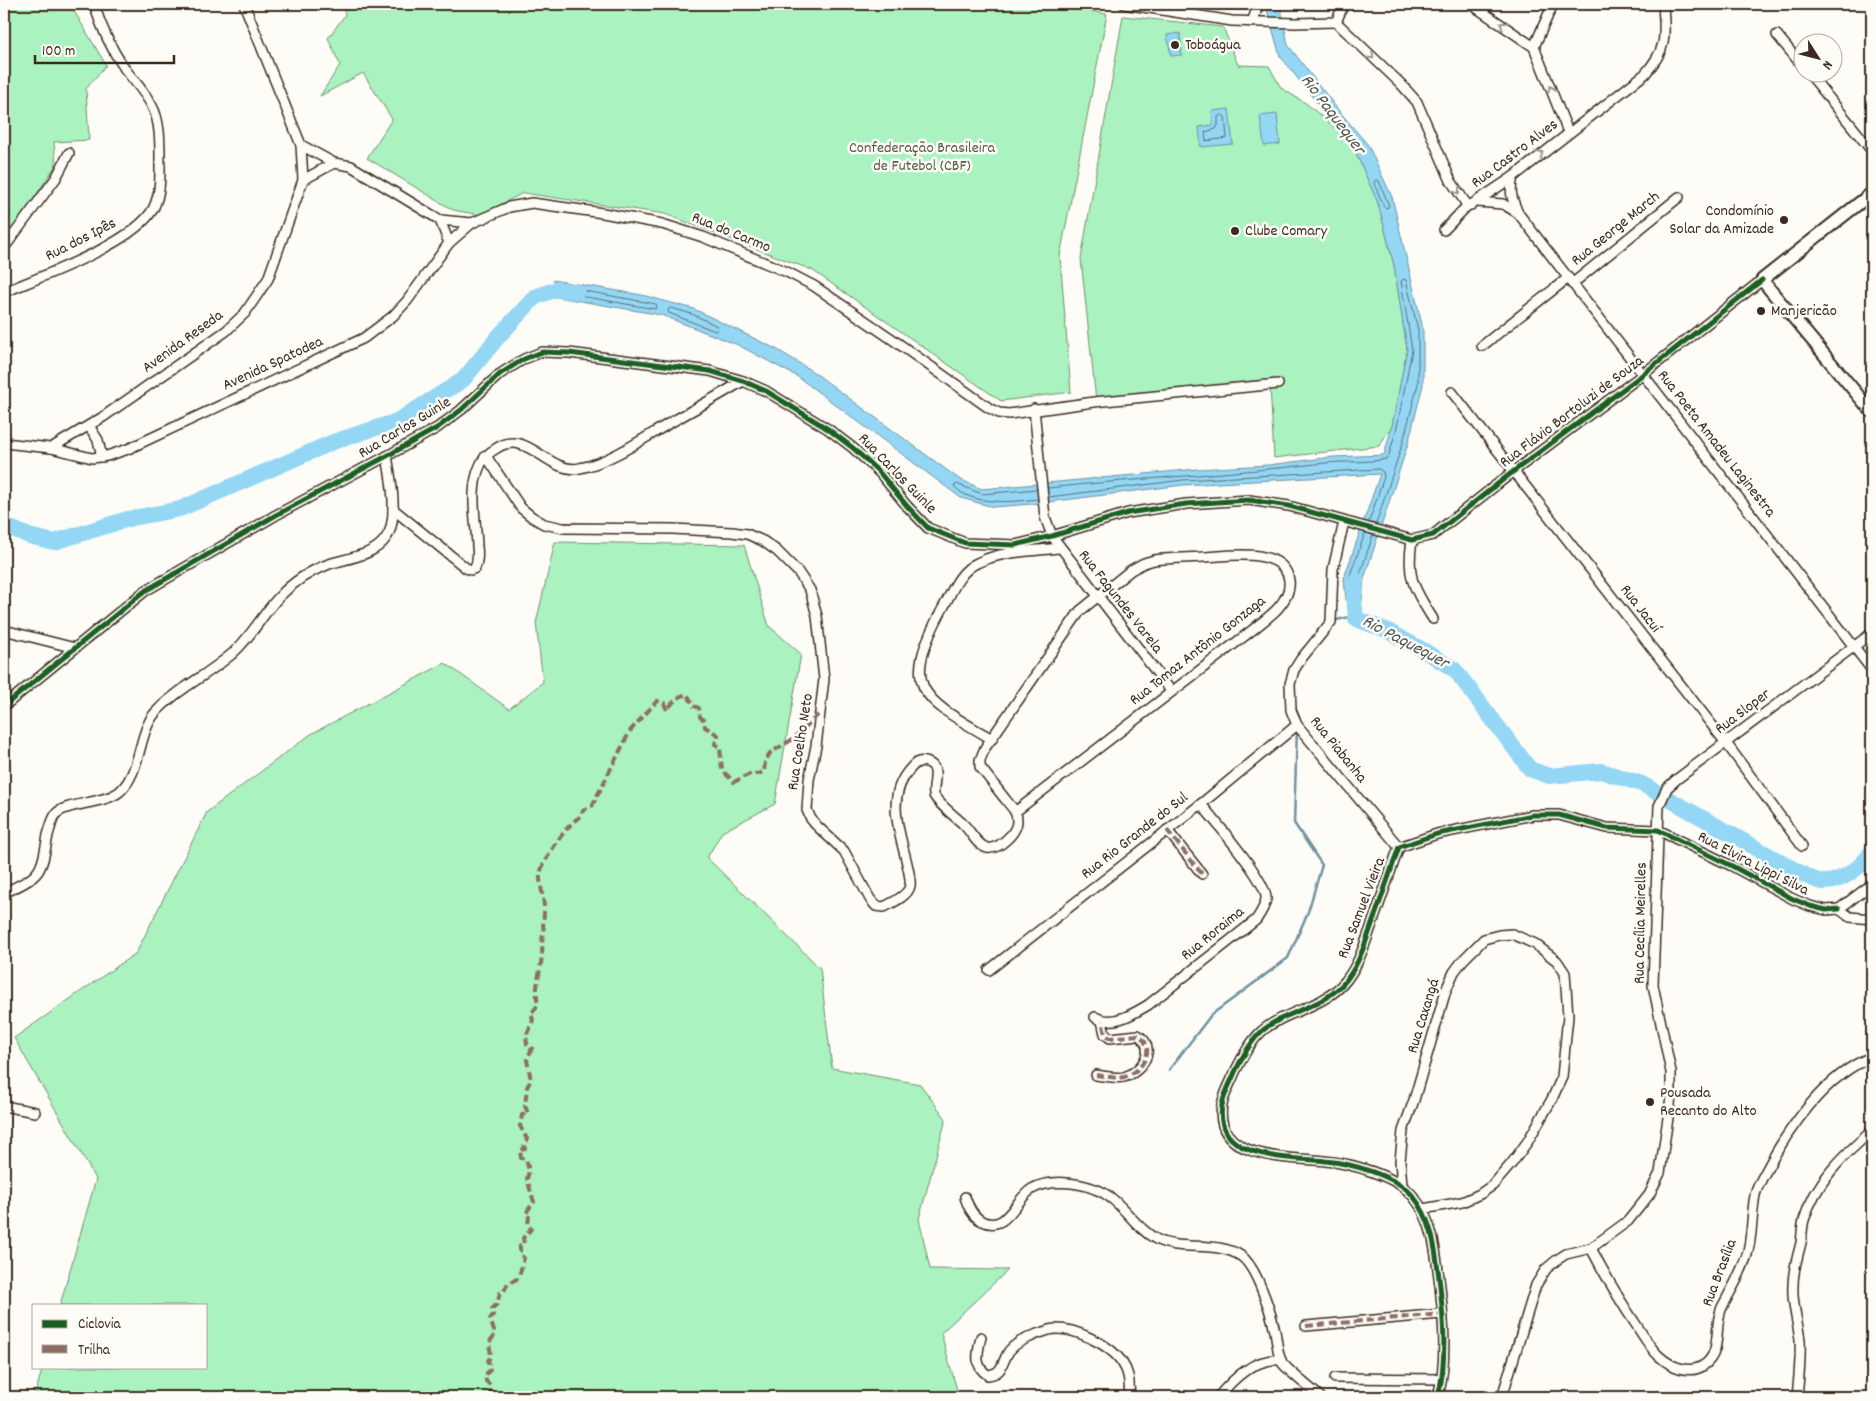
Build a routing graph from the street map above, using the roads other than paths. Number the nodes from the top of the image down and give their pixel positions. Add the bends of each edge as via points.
1 (94, 4) edge
2 (244, 4) edge
3 (1124, 4) edge
4 (1259, 4) edge
5 (1344, 4) edge
6 (1471, 4) edge
7 (1552, 4) edge
8 (1663, 4) edge
9 (1252, 22) junction
10 (1336, 22) junction
11 (1777, 35) dead end
12 (1534, 47) junction
13 (1794, 56) edge
14 (1816, 82) edge
15 (1568, 132) junction
16 (301, 145) junction
17 (1872, 151) edge
18 (69, 152) dead end
19 (334, 163) junction
20 (1513, 177) junction
21 (303, 180) junction
22 (1872, 193) edge
23 (1679, 197) dead end
24 (1477, 202) junction
25 (1468, 205) junction
26 (1518, 213) junction
27 (440, 220) junction
28 (472, 223) junction
29 (1444, 230) dead end
30 (449, 242) junction
31 (4, 248) edge
32 (1762, 280) junction
33 (1570, 281) junction
34 (4, 292) edge
35 (1482, 346) dead end
36 (1642, 375) junction
37 (743, 381) junction
38 (1278, 384) dead end
39 (1452, 392) dead end
40 (1034, 409) junction
41 (1872, 412) edge
42 (88, 426) junction
43 (4, 443) edge
44 (51, 448) junction
45 (388, 456) junction
46 (486, 456) junction
47 (102, 457) junction
48 (1514, 471) junction
49 (393, 509) junction
50 (1344, 522) junction
51 (1052, 536) junction
52 (1412, 540) junction
53 (1059, 548) junction
54 (1098, 597) junction
55 (1433, 619) dead end
56 (4, 630) edge
57 (1872, 634) edge
58 (1855, 647) junction
59 (75, 648) junction
60 (1872, 670) edge
61 (1171, 691) junction
62 (4, 706) edge
63 (1297, 725) junction
64 (992, 739) junction
65 (1726, 743) junction
66 (1201, 804) junction
67 (1015, 812) junction
68 (1167, 830) junction
69 (1658, 830) junction
70 (1802, 846) dead end
71 (1399, 847) junction
72 (1202, 874) dead end
73 (1872, 884) edge
74 (4, 893) edge
75 (1839, 909) junction
76 (1872, 919) edge
77 (989, 970) dead end
78 (1872, 1057) edge
79 (1096, 1074) dead end
80 (4, 1106) edge
81 (35, 1112) dead end
82 (1872, 1131) edge
83 (1402, 1185) junction
84 (965, 1197) dead end
85 (1423, 1209) junction
86 (1591, 1248) junction
87 (1442, 1314) junction
88 (1306, 1326) dead end
89 (982, 1337) dead end
90 (1281, 1360) junction
91 (1335, 1378) dead end
92 (1441, 1378) junction
93 (1129, 1397) edge
94 (1218, 1397) edge
95 (1320, 1397) edge
96 (1438, 1397) edge
97 (1502, 1397) edge
98 (1797, 1397) edge

1 - 34 street, Rua dos Ipês via 103,31 124,68 153,106 160,148 158,196 154,208 142,223 117,241 84,259
2 - 16 street, Avenida Reseda
3 - 9 street
4 - 9 street
5 - 10 street
12 -> 6 street
7 - 12 street
8 - 15 street, Rua Castro Alves via 1664,44 1654,63 1645,74
9 - 10 street
10 -> 25 street, Rua Castro Alves via 1417,102 1451,181
11 - 13 street
15 -> 12 street
14 - 17 street
20 -> 15 street, Rua Castro Alves
16 - 19 street, Rua do Carmo
16 - 21 street, Avenida Reseda
18 - 31 street via 56,178
19 - 21 street
19 - 27 street, Rua do Carmo via 351,166
20 - 24 street, Rua Castro Alves
20 - 26 street, Rua Poeta Amadeu Laginestra via 1511,198
21 - 42 street, Avenida Reseda via 268,279 245,313 226,331
22 - 32 main road, Rua Flávio Bortoluzi de Souza
23 - 33 street, Rua George March
24 - 25 street, Rua Castro Alves
24 - 26 street, Rua Poeta Amadeu Laginestra via 1502,204
25 - 29 street
26 - 33 street, Rua Poeta Amadeu Laginestra
27 - 28 street, Rua do Carmo
27 - 30 street
28 - 30 street, Avenida Spatodea
28 - 40 street, Rua do Carmo via 509,207 532,203 675,227 814,286 989,408 1009,414
30 - 47 street, Avenida Spatodea via 407,301 364,338 128,449
32 - 36 street, Rua Flávio Bortoluzi de Souza
32 - 41 main road
33 - 35 street, Rua George March
33 - 36 street, Rua Poeta Amadeu Laginestra
36 - 48 street, Rua Flávio Bortoluzi de Souza
36 - 58 street, Rua Poeta Amadeu Laginestra
37 - 45 street, Rua Carlos Guinle via 678,366 561,353 534,354 500,374 437,428
37 - 46 street via 632,446 581,468 571,469 556,464 515,442 506,443
37 - 51 street, Rua Carlos Guinle via 790,404 853,448 923,524 939,534 965,543 990,545 1015,545
38 - 40 street, Rua do Carmo
39 - 48 street, Rua Jacuí
40 - 51 street, Rua Fagundes Varela via 1045,517
42 - 44 street, Avenida Reseda
42 - 47 street via 98,440
43 - 44 street
44 - 47 street, Avenida Spatodea via 92,458
45 - 49 street
45 - 59 street, Rua Carlos Guinle via 276,515 145,591
46 - 49 street via 480,466 474,498 478,558 475,568 466,568
46 - 67 street, Rua Coelho Neto via 521,508 544,524 563,528 673,529 748,534 777,551 798,572 812,597 824,679 807,810 817,826 844,851 876,906 892,903 910,887 897,828 896,804 902,779 915,763 928,762 932,766 936,771 936,800 986,848 1002,844 1012,834 1017,822
48 - 52 street, Rua Flávio Bortoluzi de Souza via 1433,534
48 - 65 street, Rua Jacuí
49 - 74 street via 390,533 376,548 328,564 298,580 279,597 233,653 169,700 154,715 130,778 119,792 104,800 63,808 56,814 41,869
50 - 51 street, Rua Carlos Guinle via 1269,502 1220,500 1128,513
50 - 52 street, Rua Carlos Guinle
50 - 63 street, Rua Piabanha via 1333,569 1331,622 1300,659 1290,684 1291,710
51 - 53 street, Rua Fagundes Varela
52 - 55 street via 1410,576
53 - 54 street, Rua Fagundes Varela
53 - 64 street via 1008,554 968,568 924,646 919,670 928,696
54 - 61 street, Rua Fagundes Varela
54 - 61 street, Rua Tomaz Antônio Gonzaga via 1131,570 1163,559 1246,554 1281,565 1290,585 1279,607
54 - 64 street, Rua Tomaz Antônio Gonzaga via 1080,611
56 - 59 street
57 - 58 street, Rua Sloper
58 - 60 street, Rua Poeta Amadeu Laginestra
58 - 65 street, Rua Sloper
59 - 62 street, Rua Carlos Guinle
61 - 67 street, Rua Tomaz Antônio Gonzaga
63 - 66 street, Rua Rio Grande do Sul
63 - 71 street, Rua Piabanha
64 - 67 street, Rua Tomaz Antônio Gonzaga via 981,755 980,767
65 - 69 street, Rua Sloper via 1667,788 1659,806
65 - 70 street, Rua Jacuí
66 - 68 street, Rua Rio Grande do Sul
66 - 79 street, Rua Roraima via 1261,881 1266,899 1263,910 1256,920 1148,1005 1120,1019 1098,1019 1110,1038 1138,1035 1147,1044 1148,1051 1143,1063 1125,1077
68 - 72 street
68 - 77 street, Rua Rio Grande do Sul
69 - 71 street, Rua Samuel Vieira via 1621,830 1559,815 1533,815 1437,834
69 - 75 street, Rua Elvira Lippi Silva via 1793,899 1826,910
69 - 86 street, Rua Cecília Meirelles via 1653,985 1671,1072 1670,1114 1660,1173 1649,1195 1633,1216
71 - 83 street, Rua Samuel Vieira via 1354,968 1330,996 1263,1030 1240,1061 1222,1105 1223,1122 1230,1137 1245,1149 1292,1159 1356,1166
73 - 75 street
75 - 76 street, Rua Elvira Lippi Silva via 1850,917
78 - 86 street, Rua Brasília via 1850,1068 1820,1094 1792,1127 1775,1154 1755,1194 1746,1257 1720,1312 1716,1346 1704,1365 1693,1370 1681,1369 1660,1357 1632,1318
80 - 81 street
82 - 98 street via 1822,1181 1804,1222 1794,1268 1793,1296 1800,1340
83 - 85 street, Rua Samuel Vieira
83 - 85 street, Rua Caxangá via 1403,1131 1454,972 1484,939 1512,934 1535,944 1557,961 1565,973 1568,1016 1562,1077 1528,1141 1492,1185 1462,1202
84 - 90 street via 974,1215 992,1223 1003,1220 1032,1189 1042,1185 1087,1186 1110,1197 1136,1225 1156,1240 1216,1248 1241,1256 1257,1278 1274,1325
85 - 87 street, Rua Samuel Vieira via 1435,1244
86 - 97 street, Rua Cecília Meirelles via 1558,1259 1546,1269 1536,1285
87 - 88 street
87 - 92 street, Rua Samuel Vieira
89 - 93 street via 978,1364 988,1375 996,1374 1009,1351 1028,1338 1051,1330 1088,1336 1123,1362 1129,1376
90 - 94 street via 1271,1359 1255,1364
90 - 95 street
91 - 92 street
92 - 96 street, Rua Samuel Vieira

